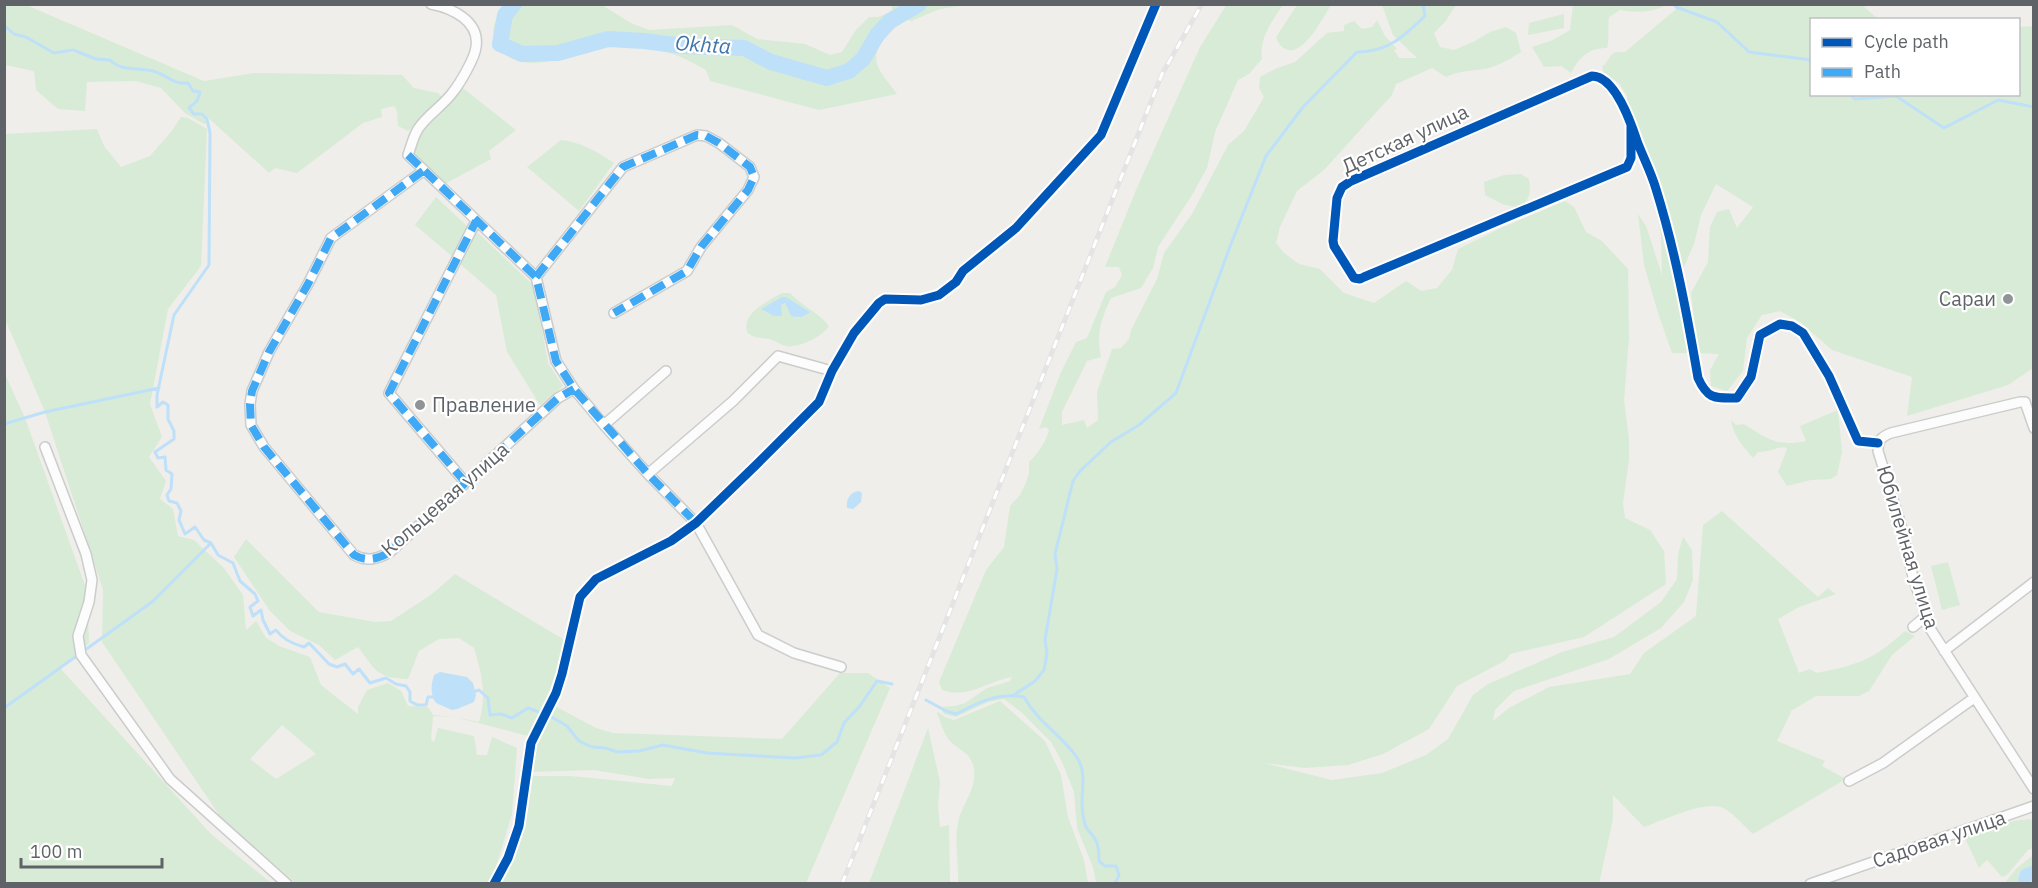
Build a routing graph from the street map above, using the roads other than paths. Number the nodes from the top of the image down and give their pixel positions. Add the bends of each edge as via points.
1 (430, 4) edge
2 (1156, 4) edge
3 (1631, 124) junction
4 (423, 171) junction
5 (476, 221) junction
6 (536, 277) junction
7 (614, 313) dead end
8 (666, 371) dead end
9 (832, 371) junction
10 (574, 390) junction
11 (604, 425) junction
12 (2034, 428) edge
13 (1878, 443) junction
14 (45, 447) dead end
15 (648, 474) junction
16 (465, 482) junction
17 (696, 523) junction
18 (2034, 582) edge
19 (1926, 616) junction
20 (1913, 627) dead end
21 (1944, 651) junction
22 (841, 667) dead end
23 (1974, 698) junction
24 (1849, 781) dead end
25 (2033, 786) edge
26 (2034, 806) edge
27 (287, 884) edge
28 (494, 884) edge
29 (1810, 884) edge

1 - 4 street via 455,11 477,38 476,50 452,93 423,122 413,140 408,155
2 - 9 street via 1101,135 1083,157 1016,228 963,271 951,287 929,300 894,298 879,303 854,333
3 - 3 street, Детская улица via 1631,158 1627,167 1364,277 1354,278 1334,246 1337,198 1342,187 1351,181 1592,76 1610,86
3 - 13 street via 1670,239 1698,378 1704,391 1715,398 1737,398 1751,377 1760,334 1780,324 1792,326 1803,333 1829,376 1858,441
4 - 5 street
4 - 16 street, Кольцевая улица via 331,238 269,351 252,391 251,425 271,456 361,559 380,558 390,552
5 - 6 street
5 - 16 street via 389,393
6 - 7 street via 623,167 697,135 706,136 750,167 754,177 748,190 701,247 687,271
6 - 10 street via 556,361
8 - 11 street
9 - 15 street via 778,356 733,401
9 - 17 street via 819,402
10 - 11 street
10 - 16 street, Кольцевая улица via 558,399
11 - 15 street
12 - 13 street, Юбилейная улица via 2025,402 2020,402 1891,433
13 - 19 street, Юбилейная улица
14 - 27 street via 86,554 92,580 78,636 81,655 170,779
15 - 17 street
17 - 22 street via 758,635 794,653
17 - 28 street via 671,541 596,579 580,597 562,674 531,743 519,826
18 - 21 street, Юбилейная улица
19 - 20 street
19 - 21 street, Юбилейная улица
21 - 23 street, Юбилейная улица
23 - 24 street via 1883,763
23 - 25 street, Юбилейная улица
26 - 29 street, Садовая улица

